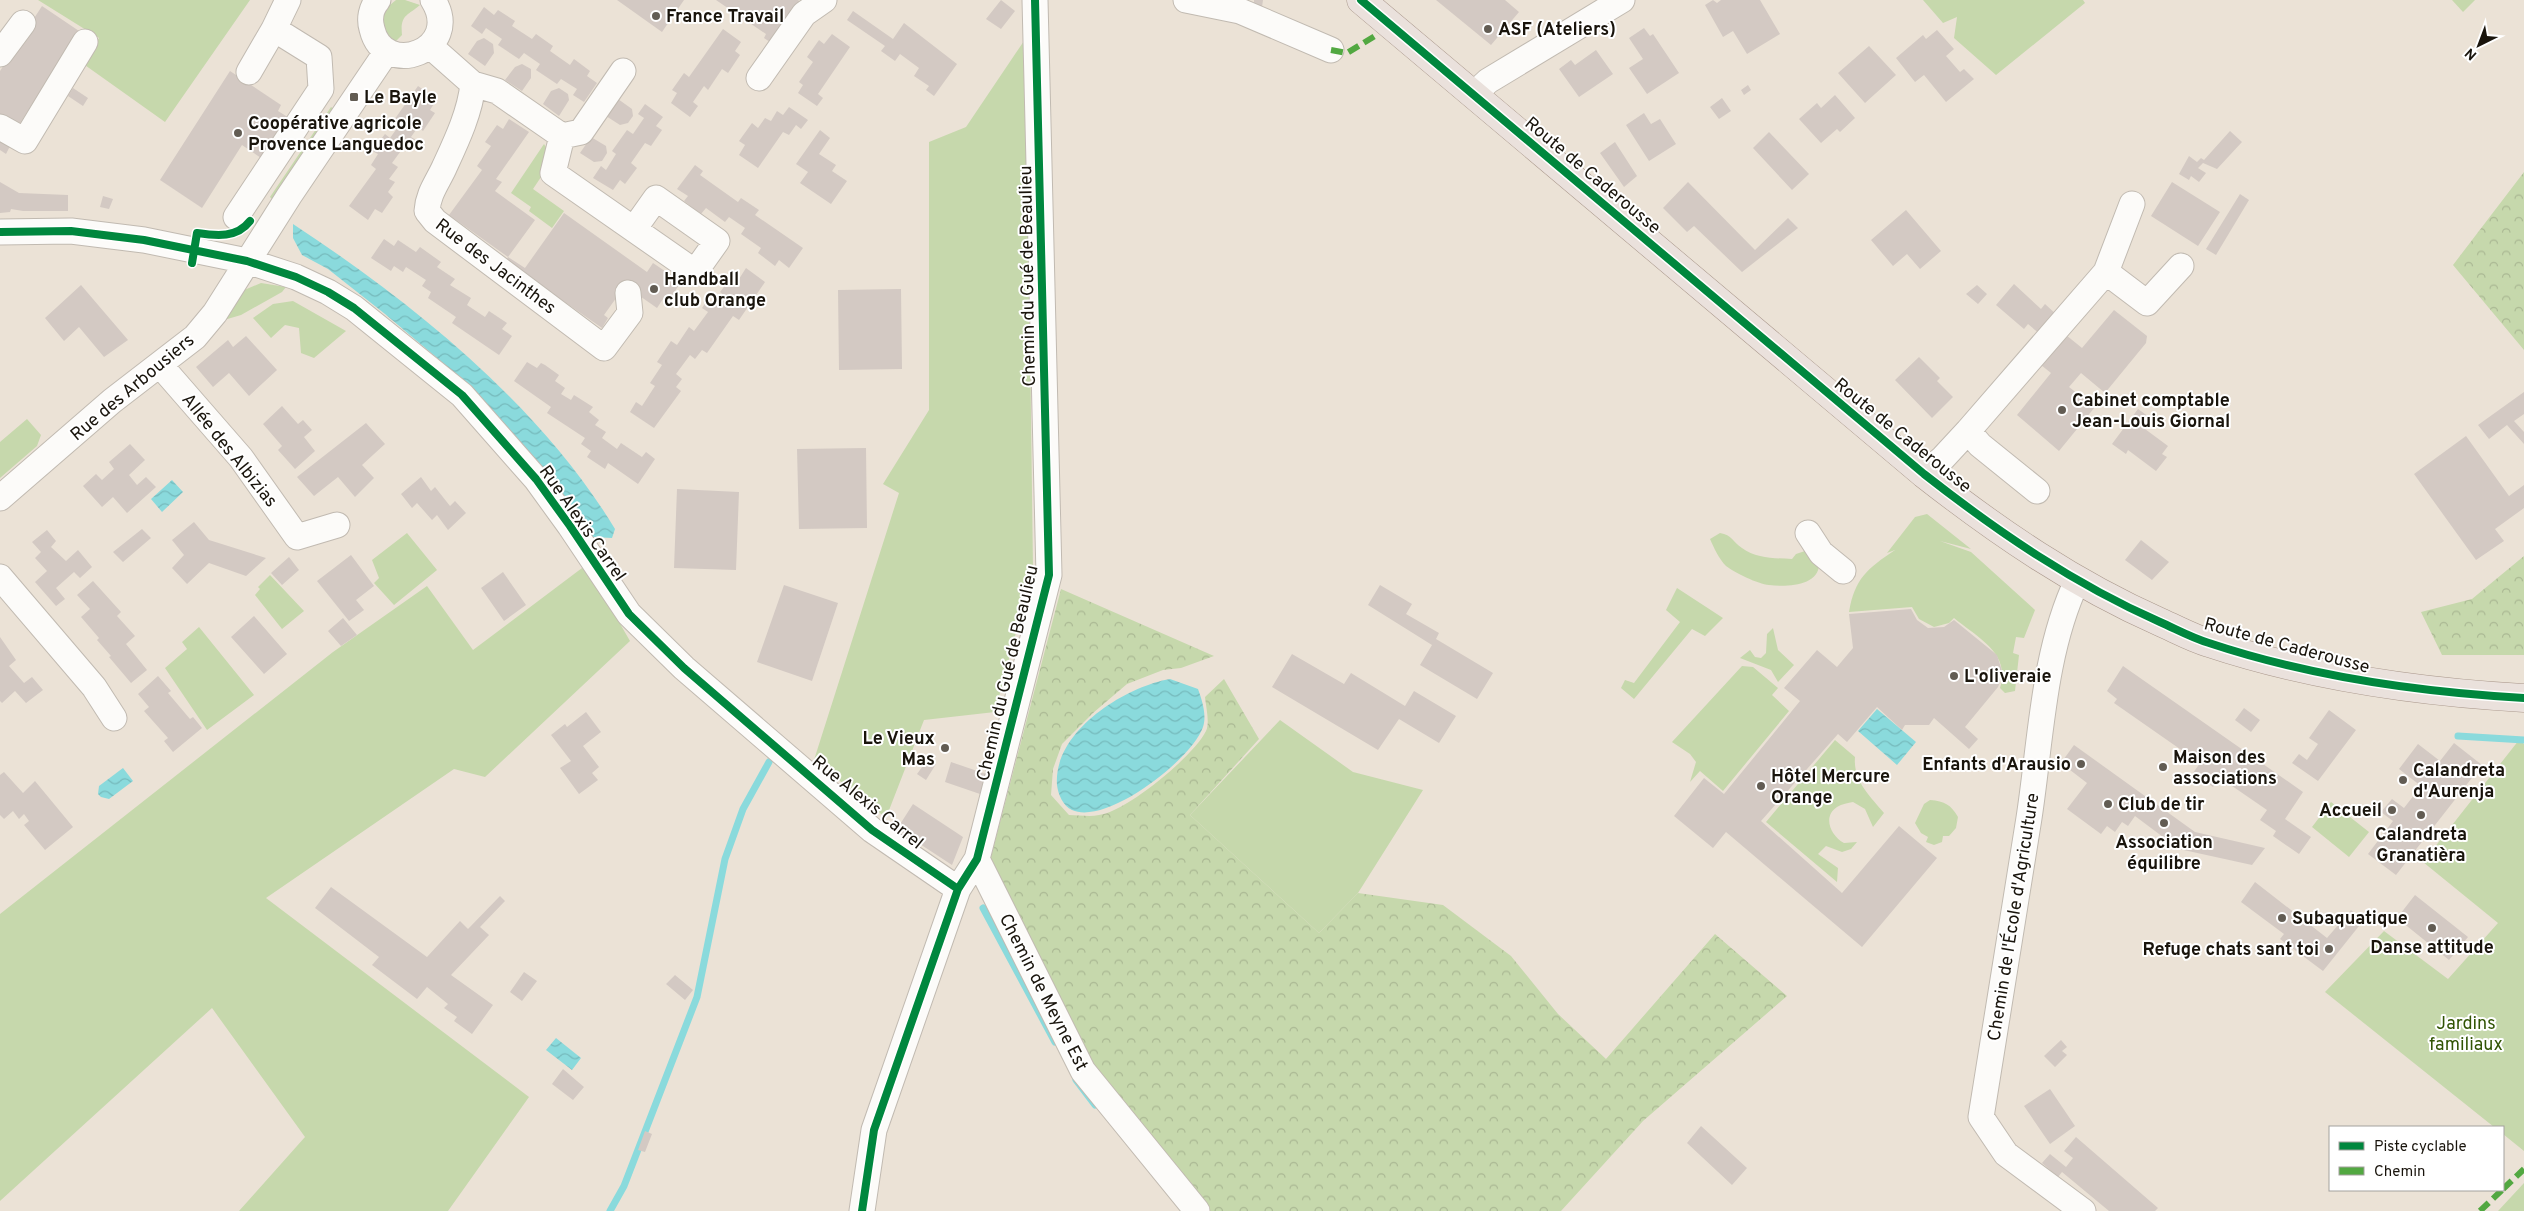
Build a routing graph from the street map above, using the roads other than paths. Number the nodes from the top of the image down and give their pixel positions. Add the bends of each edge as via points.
1 (288, 0) edge
2 (432, 0) edge
3 (824, 0) edge
4 (1035, 0) edge
5 (1186, 0) edge
6 (1361, 0) edge
7 (1622, 0) edge
8 (374, 1) edge
9 (23, 23) dead end
10 (274, 29) junction
11 (85, 42) dead end
12 (430, 46) junction
13 (1331, 50) dead end
14 (387, 51) junction
15 (0, 54) edge
16 (623, 70) dead end
17 (249, 72) dead end
18 (759, 78) dead end
19 (473, 84) junction
20 (1474, 95) junction
21 (0, 127) edge
22 (562, 136) junction
23 (2132, 204) dead end
24 (236, 217) dead end
25 (634, 229) junction
26 (0, 232) edge
27 (248, 261) junction
28 (2181, 266) dead end
29 (2106, 272) junction
30 (628, 293) dead end
31 (160, 365) junction
32 (1968, 431) junction
33 (1924, 474) junction
34 (2037, 491) dead end
35 (0, 498) edge
36 (337, 525) dead end
37 (1808, 533) dead end
38 (1843, 571) dead end
39 (0, 577) edge
40 (2077, 581) junction
41 (2524, 698) edge
42 (114, 718) dead end
43 (977, 859) junction
44 (958, 889) junction
45 (862, 1211) edge
46 (1197, 1211) edge
47 (2083, 1211) edge

1 - 10 street
2 - 12 street via 439,12 440,24
3 - 18 street via 804,14
4 - 43 street, Chemin du Gué de Beaulieu via 1049,575
5 - 13 street via 1240,11
6 - 20 main road, Route de Caderousse
7 - 20 street via 1488,82
8 - 14 street via 371,13 373,34
9 - 15 street
10 - 17 street
10 - 24 street via 319,57 321,89
11 - 21 street via 25,141
12 - 14 street via 414,55
12 - 19 street
14 - 27 street, Rue des Arbousiers
16 - 22 street via 581,132
19 - 22 street via 497,91
19 - 30 street, Rue des Jacinthes via 471,103 444,168 427,199 427,211 435,221 604,348 630,313
20 - 33 main road, Route de Caderousse
22 - 25 street via 553,173
23 - 29 street
25 - 25 street via 656,198 717,241 694,272
26 - 27 street, Rue Alexis Carrel via 71,231 144,240
27 - 31 street, Rue des Arbousiers via 206,324
27 - 44 street, Rue Alexis Carrel via 328,292 394,338 462,396 536,479 629,614 701,684 872,830
28 - 29 street via 2147,303
29 - 32 street
31 - 35 street, Rue des Arbousiers via 112,401
31 - 36 street, Allée des Albizias via 241,458 297,537
32 - 33 street
32 - 34 street via 1980,445
33 - 40 main road, Route de Caderousse via 2015,542
37 - 38 street via 1821,553
39 - 42 street via 94,687
40 - 41 main road, Route de Caderousse via 2207,643 2246,654 2363,682 2448,693
40 - 47 street, Chemin de l'École d'Agriculture via 2063,620 2046,696 1981,1116 2006,1154
43 - 44 street, Chemin du Gué de Beaulieu
43 - 46 street, Chemin de Meyne Est via 1083,1071
44 - 45 street, Chemin du Gué de Beaulieu via 874,1130

